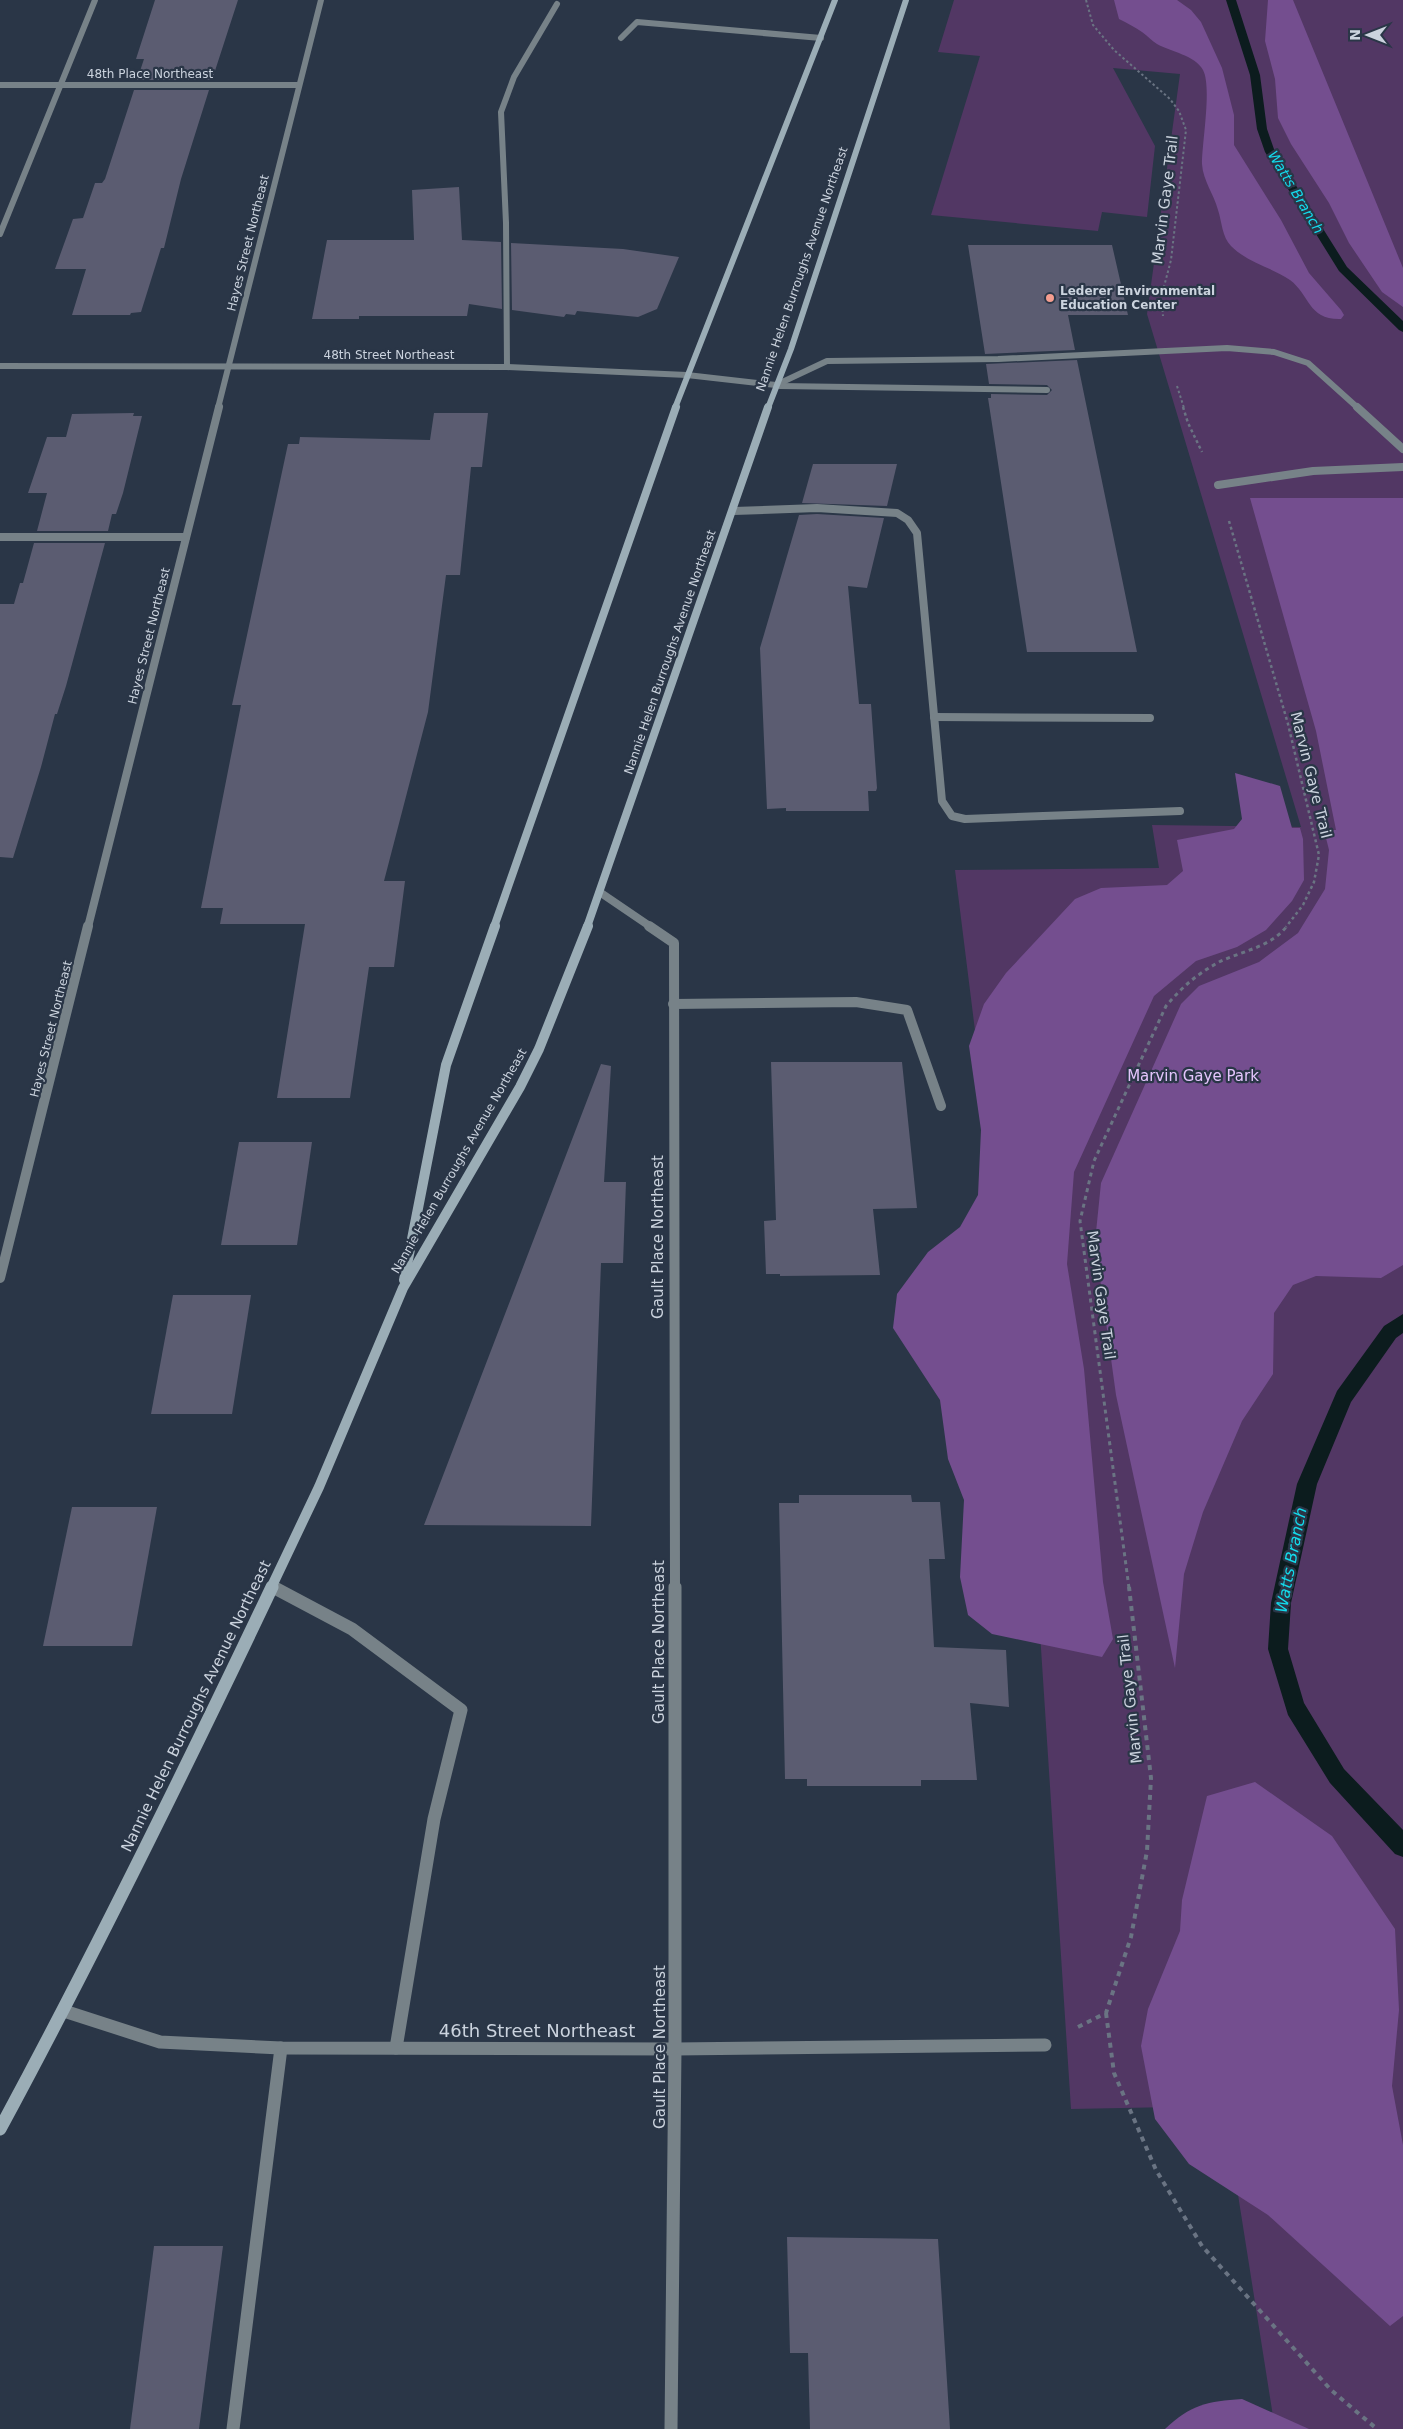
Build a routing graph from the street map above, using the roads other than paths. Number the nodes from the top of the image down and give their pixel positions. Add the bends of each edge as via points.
1 (95, 0) edge
2 (321, 0) edge
3 (835, 0) edge
4 (906, 0) edge
5 (557, 4) dead end
6 (621, 38) dead end
7 (821, 38) junction
8 (0, 85) edge
9 (59, 85) junction
10 (299, 85) junction
11 (0, 206) edge
12 (11, 206) junction
13 (0, 234) edge
14 (0, 366) edge
15 (229, 366) junction
16 (507, 367) junction
17 (687, 375) junction
18 (776, 386) junction
19 (1047, 390) dead end
20 (1403, 449) edge
21 (1403, 468) edge
22 (1218, 486) road end
23 (734, 511) junction
24 (0, 537) edge
25 (186, 537) junction
26 (934, 717) junction
27 (1150, 718) dead end
28 (1180, 811) dead end
29 (601, 893) junction
30 (673, 1004) junction
31 (941, 1106) dead end
32 (0, 1278) edge
33 (403, 1288) junction
34 (271, 1586) junction
35 (64, 2011) junction
36 (1044, 2045) road end
37 (281, 2048) junction
38 (396, 2048) junction
39 (675, 2049) junction
40 (0, 2129) edge
41 (233, 2429) edge
42 (671, 2429) edge

1 - 9 street
2 - 10 street, Hayes Street Northeast
3 - 7 main road, Nannie Helen Burroughs Avenue Northeast
4 - 18 main road, Nannie Helen Burroughs Avenue Northeast
5 - 16 street via 514,77 501,112
6 - 7 street via 637,22
7 - 17 main road, Nannie Helen Burroughs Avenue Northeast
8 - 9 street, 48th Place Northeast
9 - 10 street, 48th Place Northeast
9 - 12 street
10 - 15 street, Hayes Street Northeast
11 - 12 street
12 - 13 street
14 - 15 street, 48th Street Northeast
15 - 16 street, 48th Street Northeast
15 - 25 street, Hayes Street Northeast
16 - 17 street, 48th Street Northeast
17 - 18 street, 48th Street Northeast
17 - 33 main road, Nannie Helen Burroughs Avenue Northeast via 446,1065
18 - 19 street, 48th Street Northeast
18 - 20 street via 827,362 998,359 1166,349 1227,348 1274,352 1308,363
18 - 23 main road, Nannie Helen Burroughs Avenue Northeast
21 - 22 street via 1314,471
23 - 26 street via 817,508 898,513 908,520 917,533
23 - 29 main road, Nannie Helen Burroughs Avenue Northeast
24 - 25 street
25 - 32 street, Hayes Street Northeast
26 - 27 street
26 - 28 street via 942,801 952,816 965,819
29 - 30 street, Gault Place Northeast via 674,943
29 - 33 main road, Nannie Helen Burroughs Avenue Northeast via 539,1049 520,1087
30 - 31 street via 856,1002 907,1010
30 - 39 street, Gault Place Northeast
33 - 34 main road, Nannie Helen Burroughs Avenue Northeast via 319,1487
34 - 35 main road, Nannie Helen Burroughs Avenue Northeast via 185,1770
34 - 38 street via 352,1629 460,1710 434,1819
35 - 37 street, 46th Street Northeast via 160,2042
35 - 40 main road, Nannie Helen Burroughs Avenue Northeast
36 - 39 street, 46th Street Northeast
37 - 38 street, 46th Street Northeast
37 - 41 street
38 - 39 street, 46th Street Northeast
39 - 42 street, Gault Place Northeast

